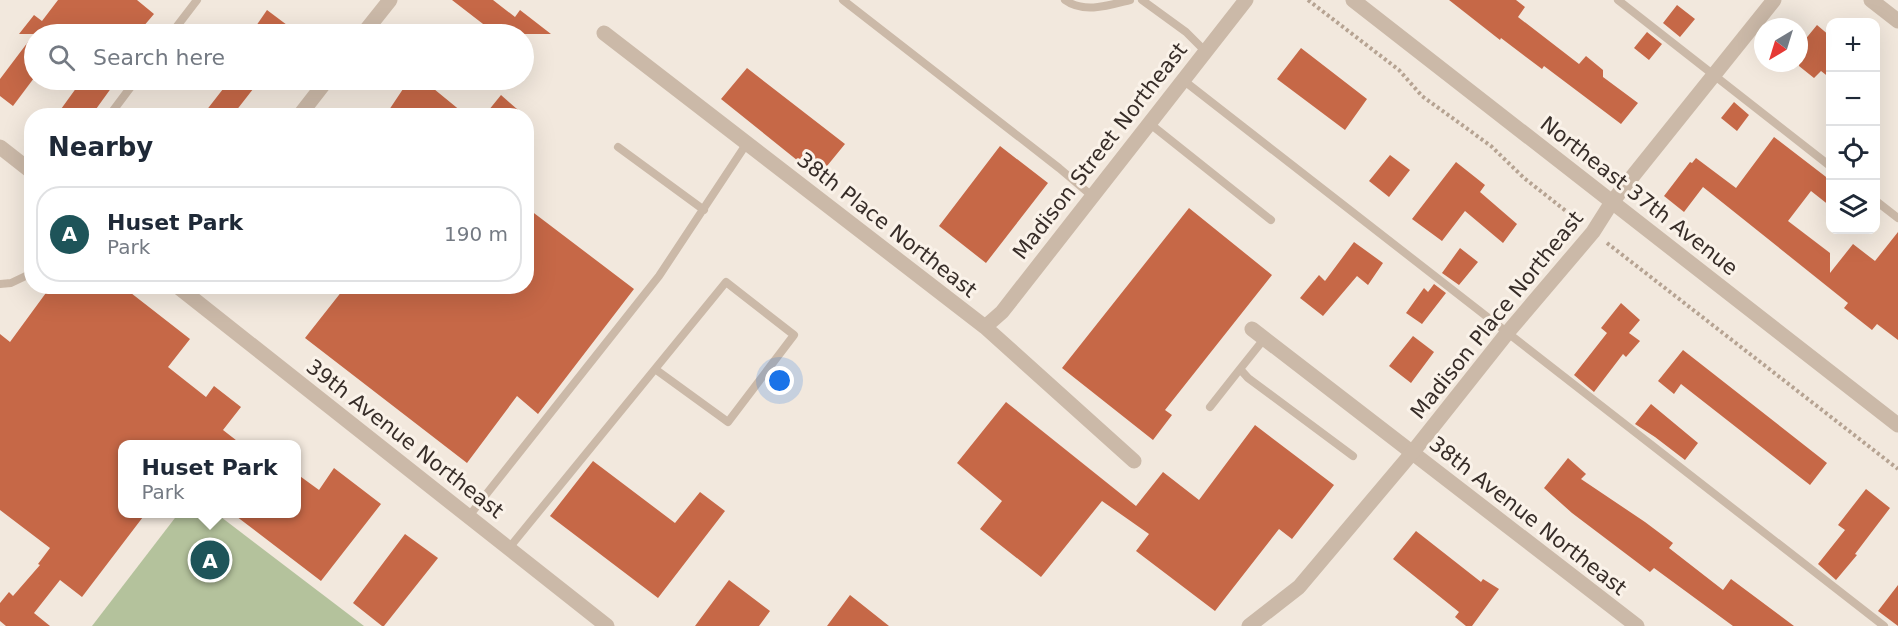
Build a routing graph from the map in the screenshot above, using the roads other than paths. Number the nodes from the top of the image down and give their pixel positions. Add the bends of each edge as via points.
1 (197, 0) edge
2 (390, 0) edge
3 (843, 0) edge
4 (1065, 0) edge
5 (1130, 0) edge
6 (1142, 0) edge
7 (1246, 0) edge
8 (1353, 0) edge
9 (1618, 0) edge
10 (1774, 0) edge
11 (1871, 0) edge
12 (1898, 21) edge
13 (179, 24) edge
14 (371, 24) edge
15 (604, 33) dead end
16 (1205, 51) junction
17 (1714, 75) junction
18 (1183, 80) junction
19 (128, 90) edge
20 (319, 90) edge
21 (115, 108) edge
22 (305, 108) edge
23 (1149, 123) junction
24 (747, 144) junction
25 (0, 147) edge
26 (618, 147) dead end
27 (1826, 163) edge
28 (24, 166) edge
29 (1092, 196) junction
30 (1612, 202) junction
31 (1880, 205) edge
32 (704, 210) junction
33 (1898, 218) edge
34 (1272, 220) dead end
35 (24, 277) edge
36 (0, 284) edge
37 (187, 294) edge
38 (985, 327) junction
39 (1508, 332) junction
40 (1258, 334) joint
41 (656, 369) junction
42 (1240, 369) junction
43 (1210, 407) dead end
44 (1898, 425) edge
45 (1412, 453) junction
46 (1353, 456) dead end
47 (1134, 460) dead end
48 (469, 516) junction
49 (510, 548) junction
50 (607, 626) edge
51 (1249, 626) edge
52 (1637, 626) edge
53 (1884, 626) edge

1 - 13 lane
2 - 14 street
3 - 29 lane
4 - 5 lane via 1097,8
6 - 16 lane
7 - 16 street, Madison Street Northeast
8 - 30 street, Northeast 37th Avenue
9 - 17 lane
10 - 17 street, Madison Place Northeast
11 - 12 street
15 - 24 street, 38th Place Northeast
16 - 18 street, Madison Street Northeast
17 - 27 lane
17 - 30 street, Madison Place Northeast
18 - 23 street, Madison Street Northeast
18 - 39 lane
19 - 21 lane
20 - 22 street
23 - 29 street, Madison Street Northeast
23 - 34 lane
24 - 32 lane
24 - 38 street, 38th Place Northeast
25 - 28 street
26 - 32 lane
29 - 38 street, Madison Street Northeast via 1002,312
30 - 39 street, Madison Place Northeast via 1593,232
30 - 44 street, Northeast 37th Avenue
31 - 33 lane
32 - 48 lane via 659,276
35 - 36 lane
37 - 48 street, 39th Avenue Northeast
38 - 47 street, 38th Place Northeast
39 - 45 street, Madison Place Northeast
39 - 53 lane
40 - 42 lane
40 - 45 street, 38th Avenue Northeast
41 - 41 lane via 726,282 794,335 728,422
41 - 49 lane
42 - 43 lane
42 - 46 lane
45 - 51 street, Madison Place Northeast via 1299,587
45 - 52 street, 38th Avenue Northeast
48 - 49 street, 39th Avenue Northeast
49 - 50 street, 39th Avenue Northeast

